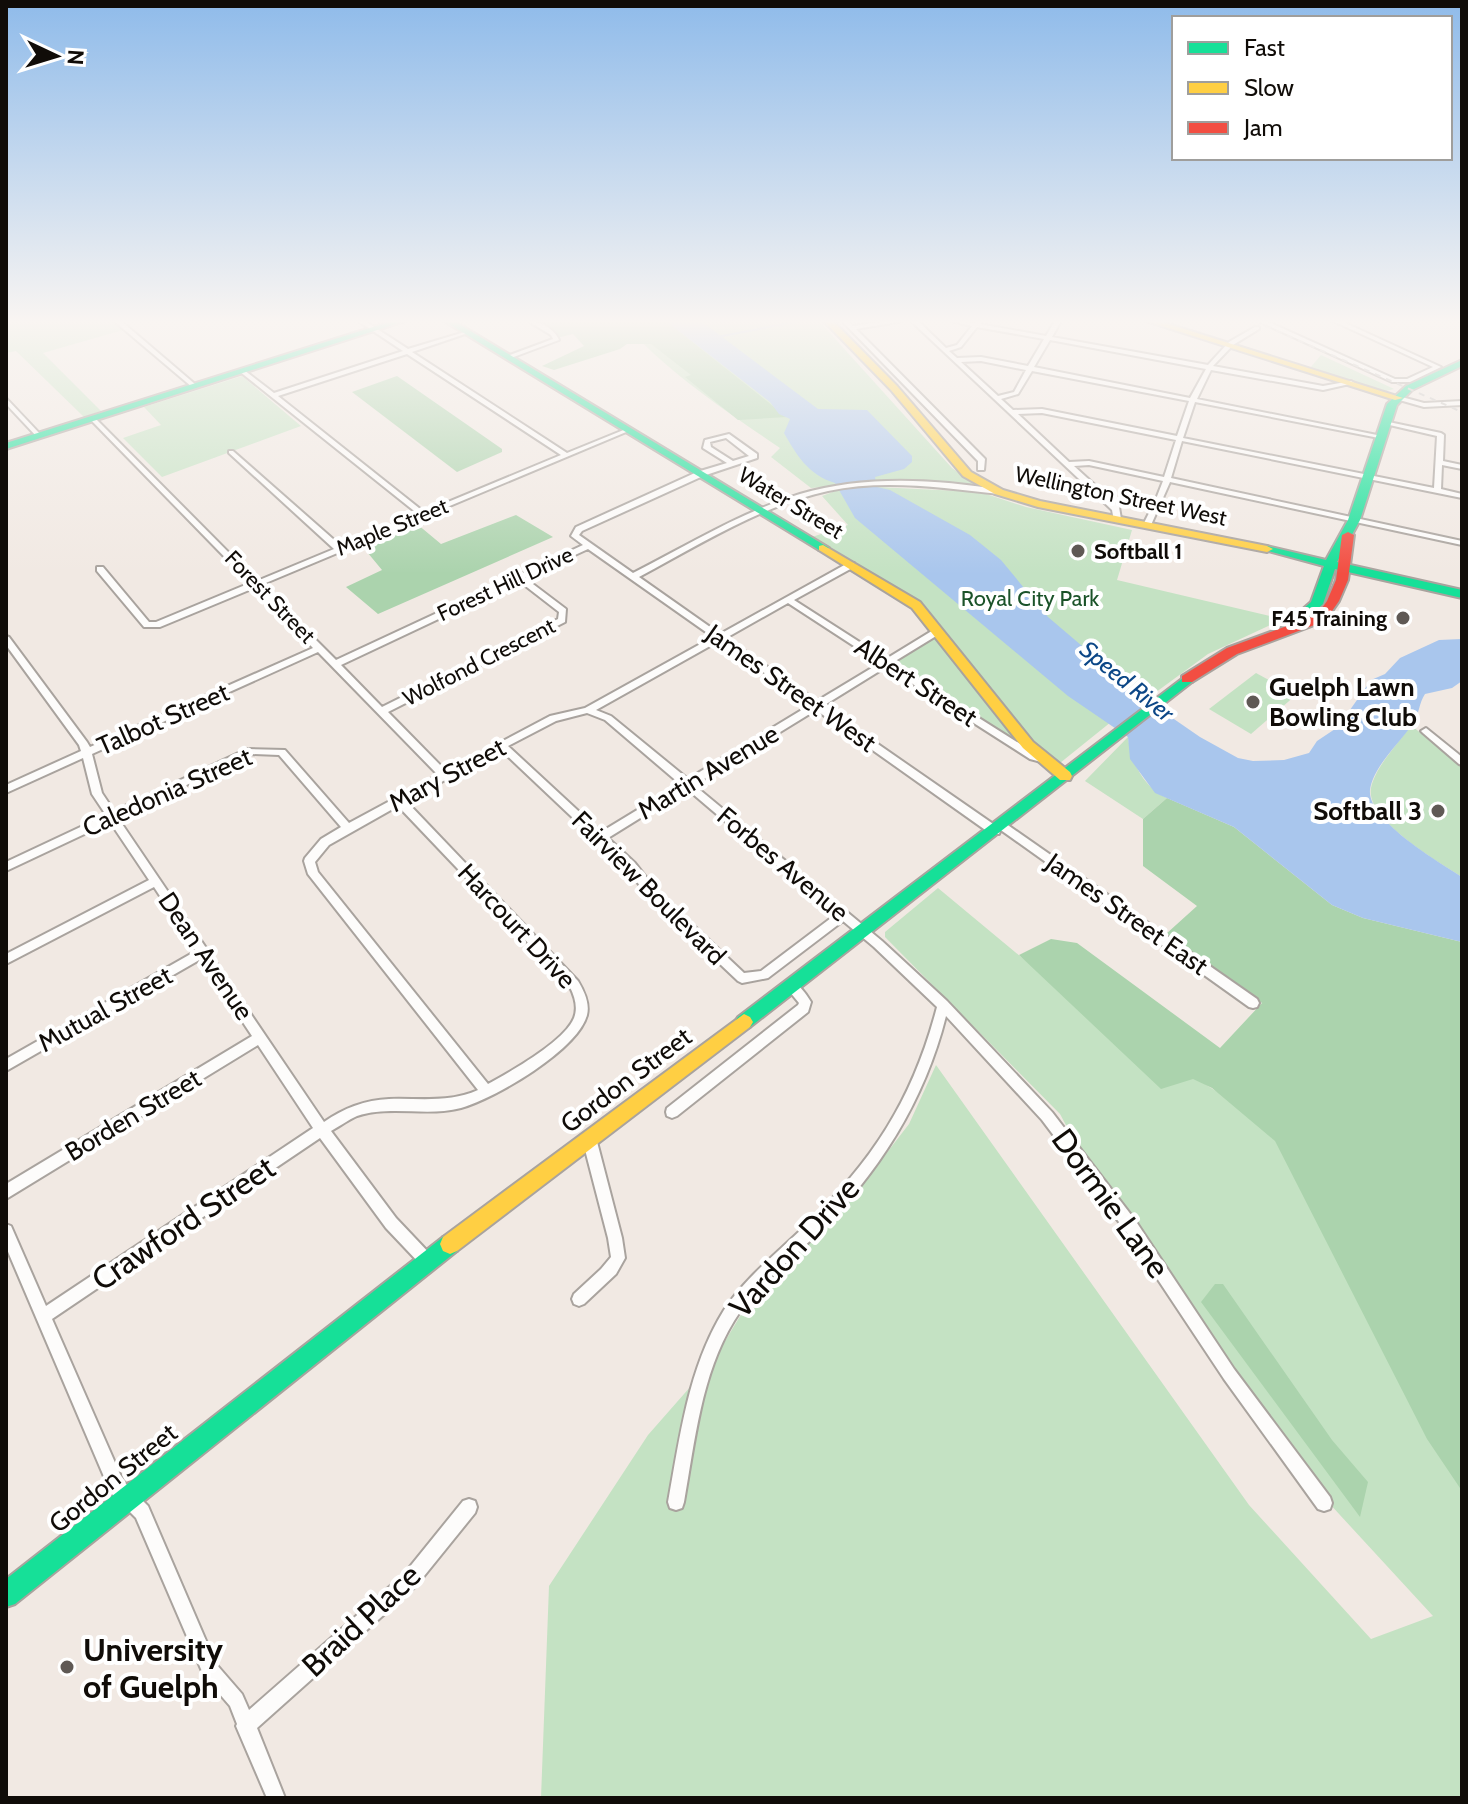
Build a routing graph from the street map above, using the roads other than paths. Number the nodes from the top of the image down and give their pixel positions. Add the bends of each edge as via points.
1 (11, 405) edge
2 (135, 405) edge
3 (285, 405) edge
4 (490, 405) edge
5 (588, 405) edge
6 (908, 405) edge
7 (928, 405) edge
8 (1005, 405) edge
9 (1192, 405) edge
10 (1227, 405) edge
11 (1393, 405) edge
12 (1013, 412) junction
13 (93, 419) junction
14 (628, 430) junction
15 (1382, 430) junction
16 (39, 436) junction
17 (1180, 439) junction
18 (6, 446) edge
19 (231, 452) dead end
20 (566, 455) junction
21 (1439, 462) junction
22 (733, 464) junction
23 (1069, 464) junction
24 (1462, 467) edge
25 (981, 468) dead end
26 (700, 474) junction
27 (1367, 476) junction
28 (1165, 479) junction
29 (1437, 491) junction
30 (999, 492) junction
31 (1462, 496) edge
32 (762, 512) junction
33 (424, 515) junction
34 (1117, 519) junction
35 (1147, 525) junction
36 (1351, 527) junction
37 (1462, 543) edge
38 (588, 546) junction
39 (339, 549) junction
40 (851, 565) junction
41 (1337, 566) junction
42 (100, 569) dead end
43 (632, 577) junction
44 (520, 578) junction
45 (257, 583) junction
46 (1462, 594) edge
47 (788, 600) junction
48 (157, 625) junction
49 (938, 631) junction
50 (166, 636) dead end
51 (720, 638) junction
52 (6, 639) edge
53 (320, 648) junction
54 (886, 663) junction
55 (335, 664) junction
56 (818, 706) junction
57 (588, 710) junction
58 (382, 711) junction
59 (1426, 731) dead end
60 (502, 746) junction
61 (87, 752) junction
62 (1045, 760) junction
63 (1462, 762) edge
64 (445, 776) junction
65 (1065, 776) junction
66 (687, 785) junction
67 (6, 789) edge
68 (400, 801) junction
69 (113, 817) junction
70 (348, 828) junction
71 (998, 828) junction
72 (601, 837) junction
73 (6, 867) edge
74 (156, 881) junction
75 (843, 915) junction
76 (863, 932) junction
77 (203, 953) junction
78 (6, 959) edge
79 (791, 986) junction
80 (1253, 1003) dead end
81 (943, 1005) junction
82 (260, 1037) junction
83 (6, 1065) edge
84 (487, 1092) junction
85 (672, 1112) dead end
86 (322, 1130) junction
87 (589, 1138) junction
88 (6, 1192) edge
89 (6, 1231) edge
90 (427, 1261) junction
91 (579, 1299) dead end
92 (44, 1316) junction
93 (129, 1498) junction
94 (676, 1502) dead end
95 (1324, 1503) dead end
96 (469, 1507) dead end
97 (6, 1595) edge
98 (245, 1726) junction
99 (276, 1798) edge

1 - 16 street
2 - 13 main road
3 - 33 street
4 - 20 street
5 - 14 main road, Water Street
6 - 30 main road, Wellington Street West via 959,466
7 - 25 street via 982,461
8 - 12 street
9 - 17 street
10 - 15 street
11 - 15 main road, Gordon Street
12 - 17 street via 1038,410
12 - 23 street
13 - 16 main road
13 - 45 street, Forest Street
14 - 20 street, Maple Street
14 - 26 main road, Water Street
15 - 21 street via 1441,435
15 - 27 main road, Gordon Street
16 - 18 main road
17 - 27 street
17 - 28 street
19 - 39 street
20 - 33 street, Maple Street
21 - 24 street
21 - 29 street
22 - 22 street via 755,455 727,435 705,443
22 - 26 street, Forest Hill Drive
23 - 28 street
23 - 34 street via 1116,509
26 - 32 main road, Water Street
26 - 38 street, Forest Hill Drive via 579,529 575,536
27 - 29 street
27 - 36 main road, Gordon Street
28 - 35 street
28 - 36 street
29 - 31 street
30 - 32 street via 838,488
30 - 34 main road, Wellington Street West
32 - 40 main road, Water Street
32 - 43 street
33 - 39 street, Maple Street
34 - 35 main road, Wellington Street West
35 - 41 main road, Wellington Street West
36 - 37 street
36 - 41 main road, Gordon Street
38 - 43 street, James Street West
38 - 44 street, Forest Hill Drive
39 - 45 street, Maple Street
40 - 47 street, Mary Street
40 - 49 main road, Water Street via 916,605
41 - 46 main road, Wellington Street West
41 - 65 main road, Gordon Street via 1317,604 1290,627 1229,652
42 - 48 street via 147,625
43 - 51 street, James Street West
44 - 55 street, Forest Hill Drive
44 - 58 street, Wolfond Crescent via 563,611 562,620
45 - 48 street, Maple Street
45 - 53 street, Forest Street
47 - 51 street, Mary Street
47 - 54 street, Albert Street
48 - 50 street
49 - 54 street, Martin Avenue
49 - 62 main road, Water Street
51 - 56 street, James Street West
51 - 57 street, Mary Street
52 - 61 street, Dean Avenue
53 - 55 street, Forest Street
53 - 61 street, Talbot Street
54 - 56 street, Martin Avenue
54 - 62 street, Albert Street
55 - 58 street, Forest Street
56 - 66 street, Martin Avenue
56 - 71 street, James Street West
57 - 60 street, Mary Street via 553,718
57 - 66 street, Forbes Avenue via 608,718
58 - 64 street, Forest Street
59 - 63 street
60 - 64 street, Mary Street
60 - 72 street, Fairview Boulevard
61 - 67 street, Talbot Street
61 - 69 street, Dean Avenue via 97,794
62 - 65 main road, Water Street
64 - 68 street, Mary Street
65 - 71 main road, Gordon Street
66 - 72 street, Martin Avenue
66 - 75 street, Forbes Avenue
68 - 70 street, Mary Street
68 - 84 street, Harcourt Drive via 582,998 578,1024 566,1039
69 - 70 street, Caledonia Street via 250,751 274,749
69 - 73 street, Caledonia Street
69 - 74 street, Dean Avenue
70 - 84 street, Mary Street via 316,851 309,861 313,874
71 - 76 main road, Gordon Street
71 - 80 street, James Street East
72 - 75 street, Fairview Boulevard via 742,978 764,975
74 - 77 street, Dean Avenue
74 - 78 street
75 - 76 street, Forbes Avenue
76 - 79 main road, Gordon Street
76 - 81 street, Dormie Lane
77 - 82 street, Dean Avenue
77 - 83 street, Mutual Street
79 - 85 street via 804,1008
79 - 87 main road, Gordon Street
81 - 94 street, Vardon Drive via 927,1068 897,1129 833,1209 749,1290 722,1326 695,1403
81 - 95 street, Dormie Lane via 1090,1169
82 - 86 street, Dean Avenue
82 - 88 street, Borden Street
84 - 86 street, Harcourt Drive via 434,1106 382,1103 351,1112
86 - 90 street, Dean Avenue via 391,1223
86 - 92 street, Crawford Street
87 - 90 main road, Gordon Street
87 - 91 street via 619,1245 617,1260
89 - 92 street
90 - 93 main road, Gordon Street
92 - 93 street via 117,1487
93 - 97 main road, Gordon Street
93 - 98 street via 142,1512 210,1670 236,1700
96 - 98 street, Braid Place via 399,1591
98 - 99 street

